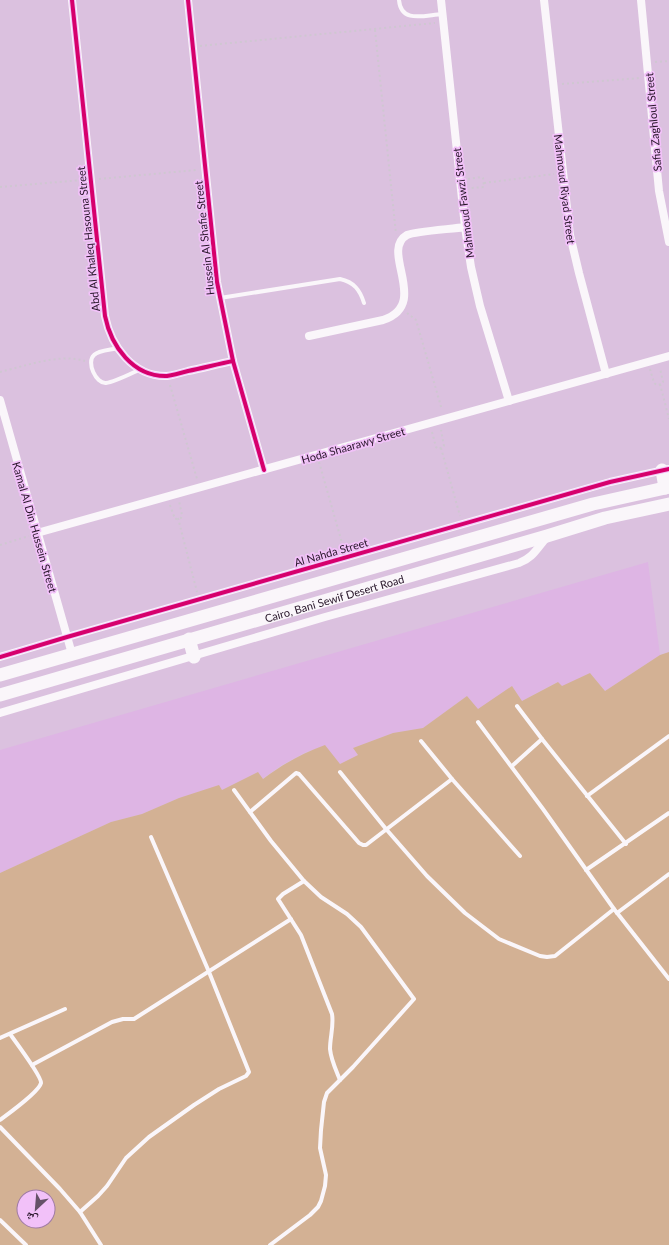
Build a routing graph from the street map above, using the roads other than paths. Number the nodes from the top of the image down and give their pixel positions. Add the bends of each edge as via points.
1 (72, 0) edge
2 (188, 0) edge
3 (399, 0) edge
4 (441, 0) edge
5 (544, 0) edge
6 (641, 0) edge
7 (442, 14) junction
8 (465, 227) junction
9 (669, 242) edge
10 (219, 298) junction
11 (364, 302) dead end
12 (309, 336) dead end
13 (118, 348) junction
14 (669, 356) edge
15 (233, 361) junction
16 (141, 369) junction
17 (606, 374) junction
18 (0, 400) edge
19 (509, 401) junction
20 (3, 423) edge
21 (264, 470) junction
22 (666, 470) edge
23 (667, 488) edge
24 (669, 504) edge
25 (37, 533) junction
26 (548, 536) junction
27 (473, 538) junction
28 (478, 556) junction
29 (67, 637) junction
30 (189, 639) junction
31 (72, 654) junction
32 (0, 657) edge
33 (194, 657) junction
34 (0, 675) edge
35 (0, 695) edge
36 (517, 706) dead end
37 (0, 713) edge
38 (478, 722) dead end
39 (669, 736) edge
40 (542, 739) junction
41 (421, 741) dead end
42 (512, 766) junction
43 (340, 772) dead end
44 (452, 779) junction
45 (234, 790) dead end
46 (587, 796) junction
47 (250, 812) junction
48 (669, 813) edge
49 (386, 829) junction
50 (151, 837) dead end
51 (626, 844) junction
52 (520, 856) dead end
53 (586, 870) junction
54 (669, 874) edge
55 (304, 881) junction
56 (615, 911) junction
57 (291, 919) junction
58 (209, 972) junction
59 (667, 974) edge
60 (669, 979) edge
61 (65, 1009) dead end
62 (10, 1034) junction
63 (0, 1038) edge
64 (32, 1065) junction
65 (340, 1080) junction
66 (0, 1120) edge
67 (0, 1127) edge
68 (80, 1212) junction
69 (0, 1220) edge
70 (26, 1245) edge
71 (101, 1245) edge
72 (270, 1245) edge

1 - 13 street, Abd Al Khaleq Hasouna Street via 105,316 109,333
2 - 10 street, Hussein Al Shafie Street
3 - 7 lane via 401,10 413,17
4 - 7 street, Mahmoud Fawzi Street
5 - 17 street, Mahmoud Riyad Street via 567,216 574,254
6 - 9 street, Safia Zaghloul Street via 659,190
7 - 8 street, Mahmoud Fawzi Street
8 - 12 street via 410,234 402,239 398,249 405,291 403,302 393,315 383,320
8 - 19 street, Mahmoud Fawzi Street via 480,306
10 - 11 lane via 340,279 354,285
10 - 15 street, Hussein Al Shafie Street
13 - 16 street, Abd Al Khaleq Hasouna Street via 128,360
13 - 16 lane via 96,353 91,358 97,379 106,383
14 - 17 street, Hoda Shaarawy Street
15 - 16 street, Abd Al Khaleq Hasouna Street via 168,376
15 - 21 street, Hussein Al Shafie Street
17 - 19 street, Hoda Shaarawy Street
18 - 20 street, Kamal Al Din Hussein Street
19 - 21 street, Hoda Shaarawy Street
20 - 25 street, Kamal Al Din Hussein Street
21 - 25 street, Hoda Shaarawy Street
22 - 23 main road
22 - 29 street, Al Nahda Street via 610,482
23 - 27 main road, Cairo, Bani Sewif Desert Road via 593,504
24 - 26 main road, Cairo, Bani Sewif Desert Road via 606,518
25 - 29 street, Kamal Al Din Hussein Street
26 - 28 main road, Cairo, Bani Sewif Desert Road
26 - 33 street via 532,557 519,563
27 - 28 main road
27 - 31 main road, Cairo, Bani Sewif Desert Road
28 - 30 main road, Cairo, Bani Sewif Desert Road
29 - 31 street, Kamal Al Din Hussein Street
29 - 32 street, Al Nahda Street
30 - 33 main road
30 - 35 main road, Cairo, Bani Sewif Desert Road
31 - 34 main road, Cairo, Bani Sewif Desert Road
33 - 37 street
36 - 40 lane
38 - 42 lane
39 - 46 lane
40 - 42 lane
40 - 46 lane
41 - 44 lane
42 - 53 lane
43 - 49 lane
44 - 49 lane
44 - 52 lane
45 - 47 lane
46 - 51 lane
47 - 49 lane via 296,773 359,843 366,845
47 - 55 lane
48 - 51 lane
49 - 56 lane via 427,876 465,913 499,939 540,956 555,956
50 - 58 lane
51 - 53 lane
53 - 56 lane
54 - 56 lane
55 - 57 lane via 278,899
55 - 65 lane via 361,928 414,999
56 - 59 lane
57 - 58 lane
57 - 65 lane via 301,935 332,1014 334,1023 331,1057
58 - 64 lane via 134,1019 123,1018 112,1022
58 - 68 lane via 249,1072 194,1105 149,1137 126,1158 107,1186
59 - 60 lane
61 - 62 lane
62 - 63 lane
62 - 64 lane
64 - 66 lane via 41,1080 40,1087
65 - 72 lane via 327,1094 324,1102 320,1148 326,1175 321,1201 310,1215
67 - 68 lane
68 - 71 lane
69 - 70 lane

